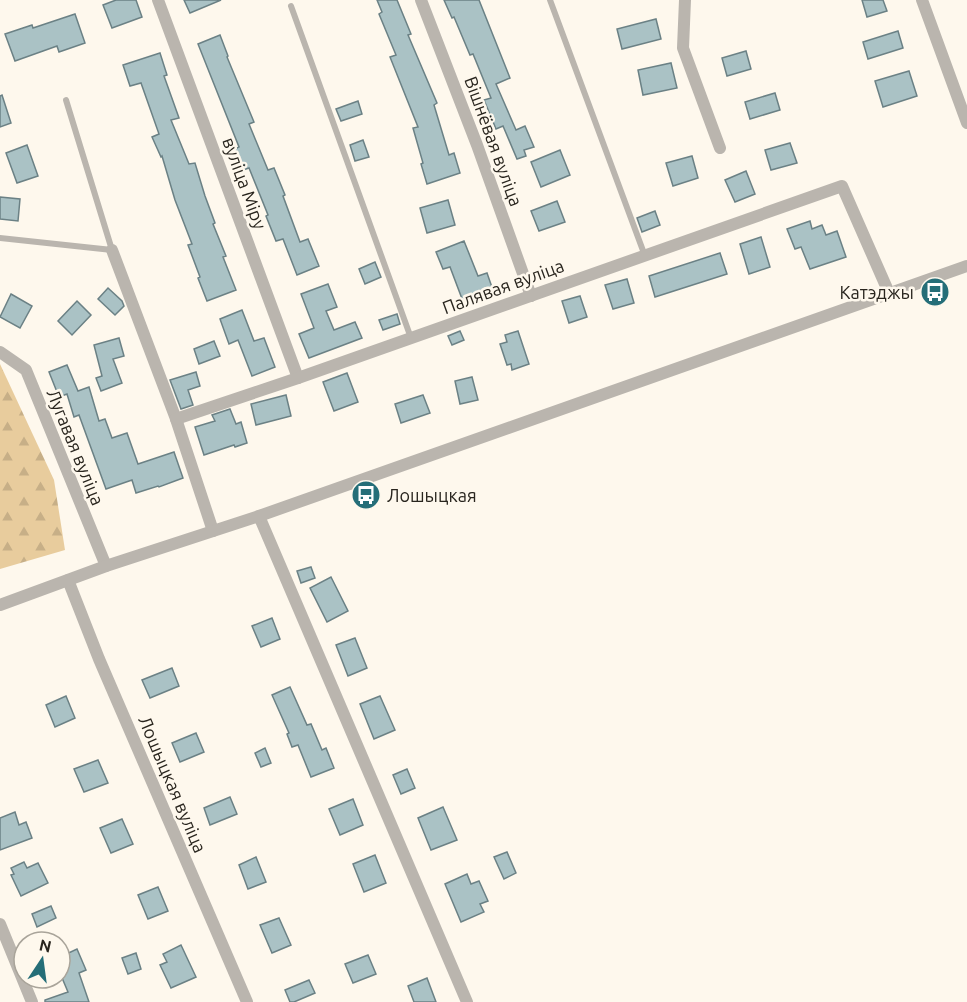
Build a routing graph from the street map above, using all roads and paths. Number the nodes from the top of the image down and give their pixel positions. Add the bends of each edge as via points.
1 (158, 0) edge
2 (421, 0) edge
3 (550, 0) edge
4 (685, 0) edge
5 (922, 0) edge
6 (291, 6) dead end
7 (66, 100) dead end
8 (967, 123) edge
9 (720, 148) dead end
10 (0, 238) edge
11 (112, 249) junction
12 (645, 255) junction
13 (967, 266) edge
14 (889, 293) junction
15 (531, 296) junction
16 (412, 338) junction
17 (0, 352) edge
18 (298, 378) junction
19 (176, 419) junction
20 (259, 516) junction
21 (213, 531) junction
22 (106, 566) junction
23 (68, 580) junction
24 (0, 605) edge
25 (0, 924) edge
26 (32, 1002) edge
27 (247, 1002) edge
28 (467, 1002) edge

1 - 18 street, вуліца Міру
2 - 15 street, Вішнёвая вуліца
3 - 12 lane
4 - 9 street via 683,48
5 - 8 street
6 - 16 lane
7 - 11 lane
10 - 11 lane
11 - 19 street
12 - 14 street, Палявая вуліца via 842,186
12 - 15 street, Палявая вуліца
13 - 14 street
14 - 20 street
15 - 16 street, Палявая вуліца
16 - 18 street, Палявая вуліца
17 - 22 street, Лугавая вуліца via 26,370
18 - 19 street, Палявая вуліца
19 - 21 street
20 - 21 street
20 - 28 street
21 - 22 street
22 - 23 street
23 - 24 street
23 - 27 street, Лошыцкая вуліца
25 - 26 street

